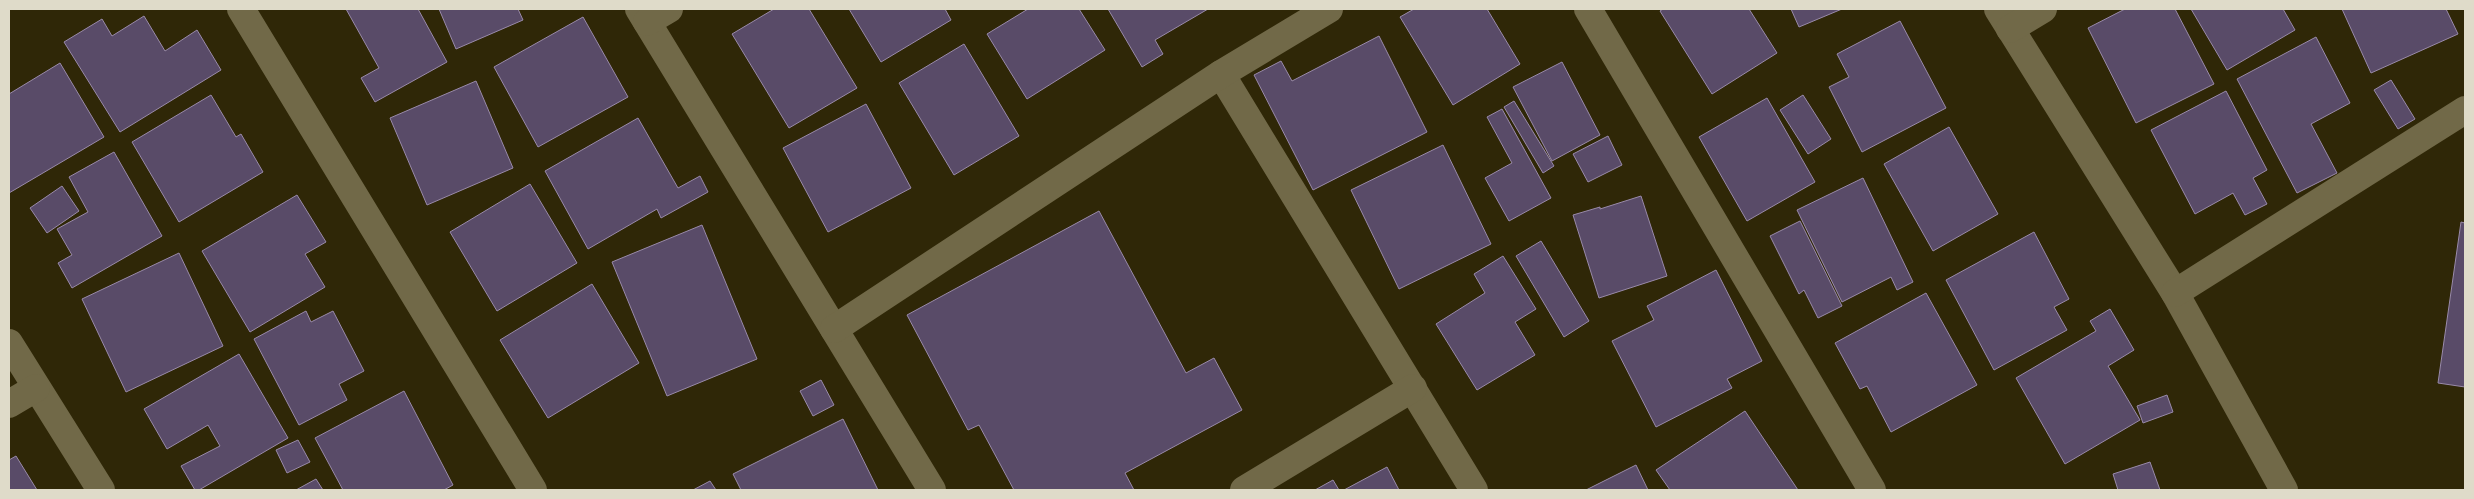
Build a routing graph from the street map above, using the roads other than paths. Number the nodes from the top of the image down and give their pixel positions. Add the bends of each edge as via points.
1 (241, 9) edge
2 (1329, 9) edge
3 (1588, 9) edge
4 (2043, 9) edge
5 (652, 13) edge
6 (2004, 19) edge
7 (1221, 74) junction
8 (2465, 110) edge
9 (2175, 293) junction
10 (834, 330) junction
11 (9, 344) edge
12 (36, 388) junction
13 (1413, 388) junction
14 (9, 404) edge
15 (101, 490) edge
16 (533, 490) edge
17 (932, 490) edge
18 (1244, 490) edge
19 (1474, 490) edge
20 (1872, 490) edge
21 (2284, 490) edge

1 - 16 street
2 - 7 street
3 - 20 street
4 - 6 street
5 - 10 street
6 - 9 street
7 - 10 street
7 - 13 street
8 - 9 street
9 - 21 street
10 - 17 street
11 - 12 street
12 - 14 street
12 - 15 street
13 - 18 street
13 - 19 street

